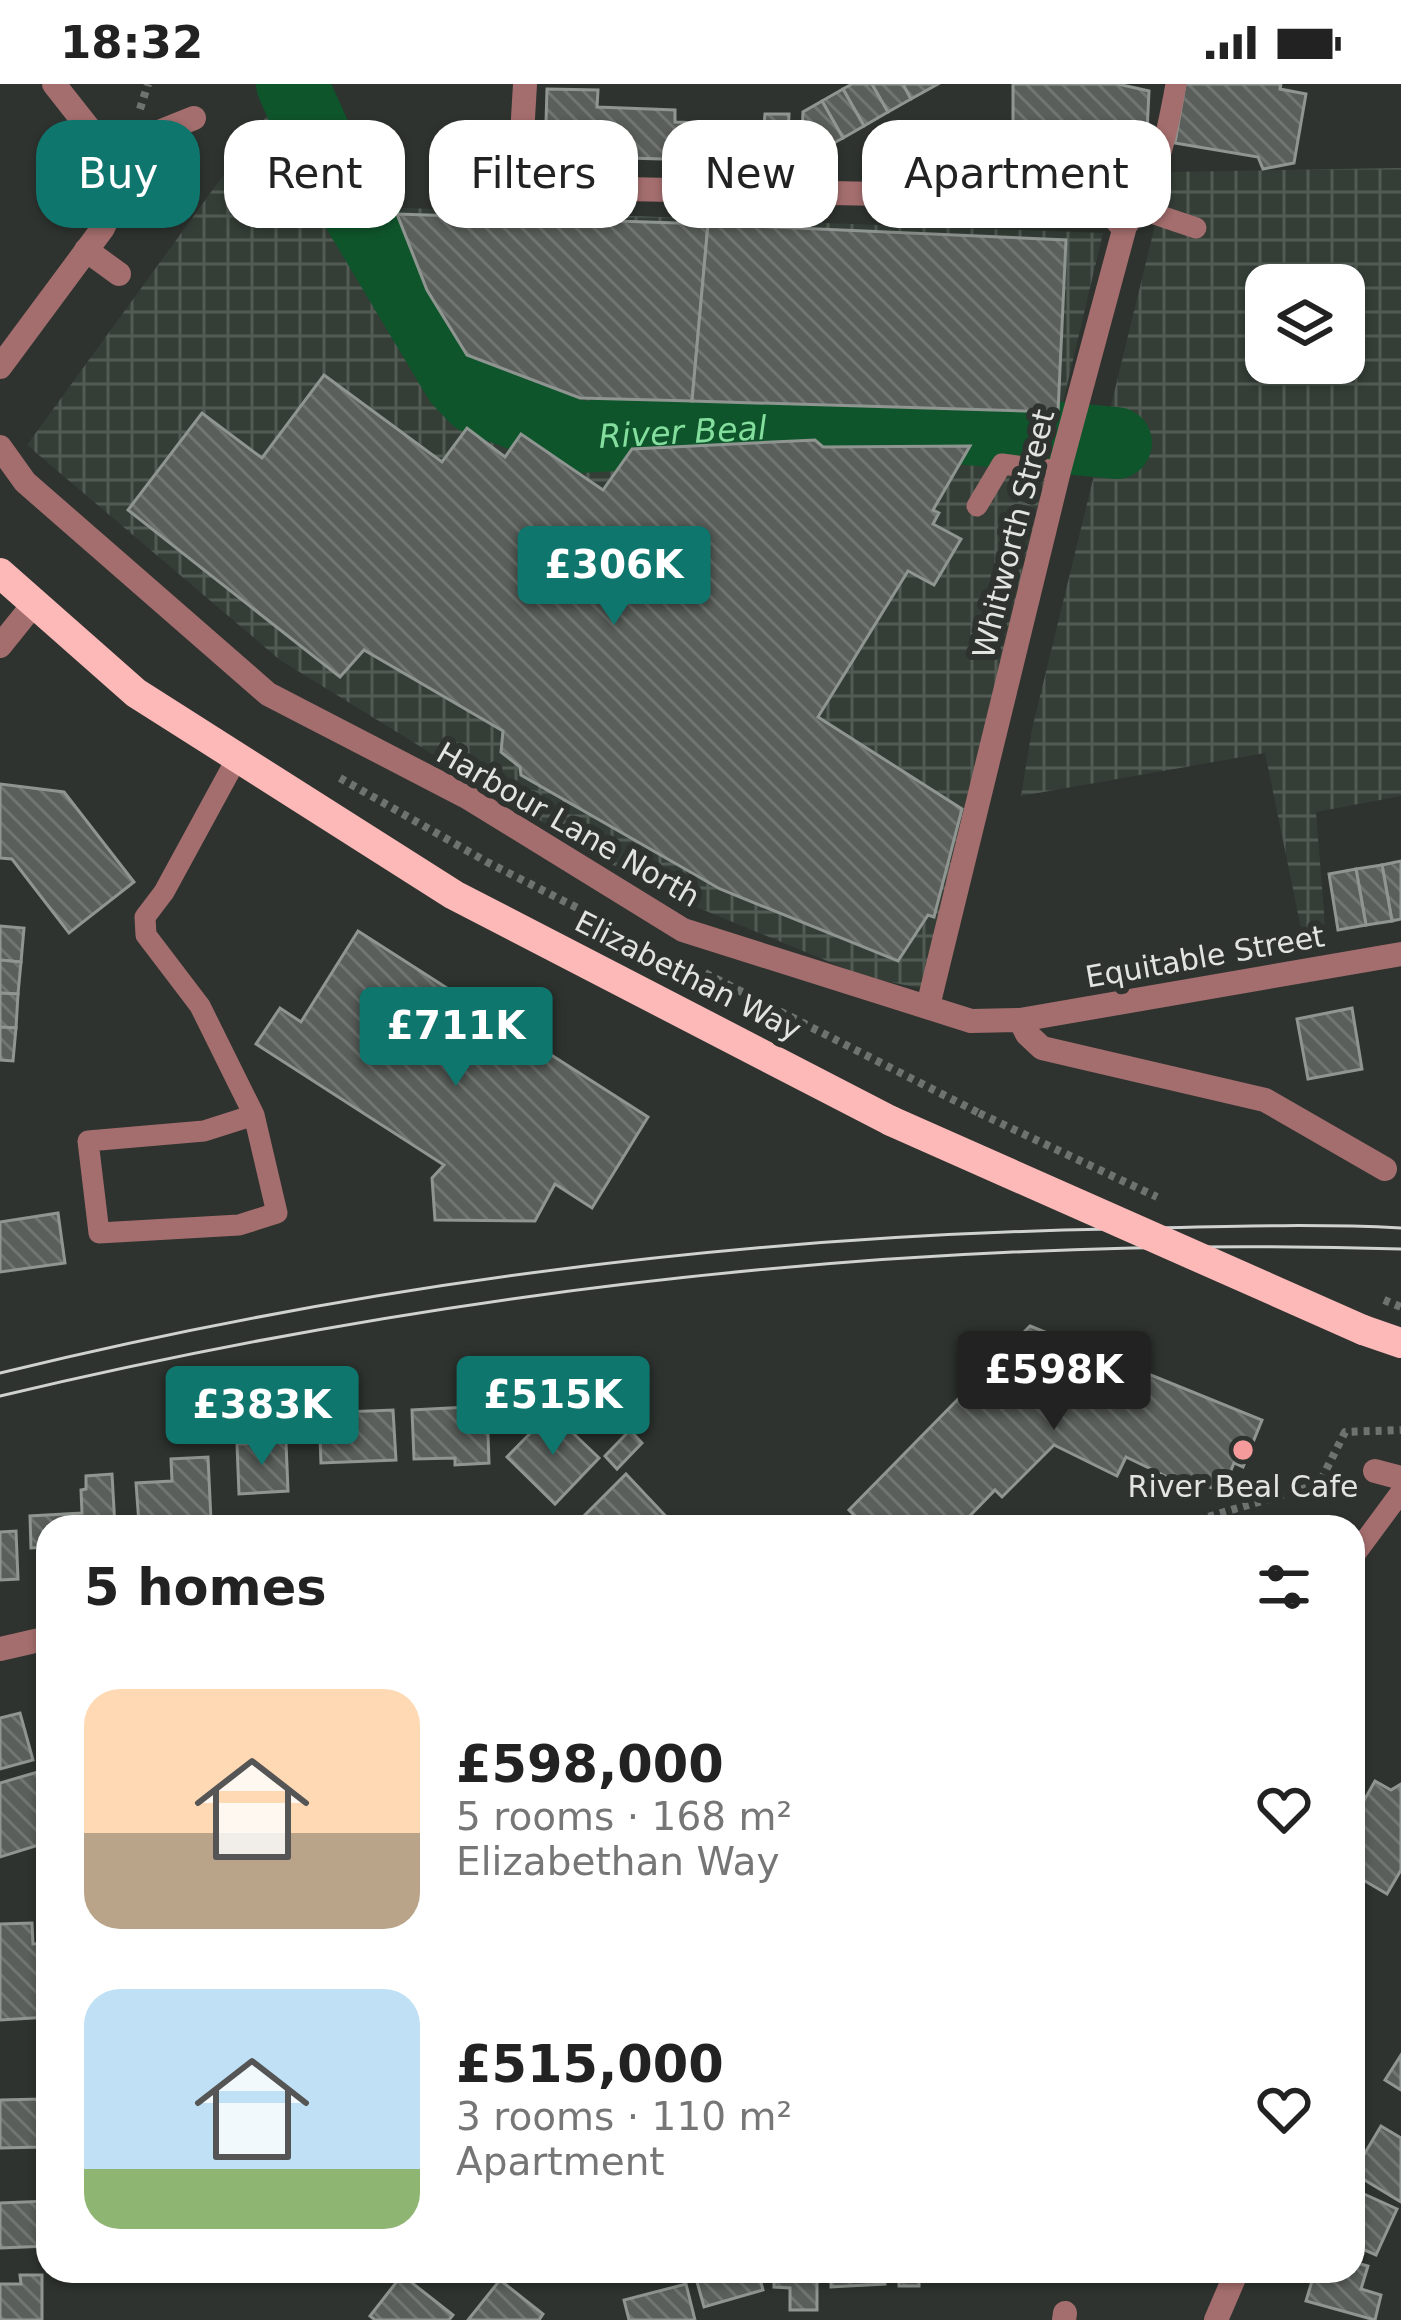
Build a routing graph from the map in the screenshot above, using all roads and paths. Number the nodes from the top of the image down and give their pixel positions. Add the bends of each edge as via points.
1 (54, 84) edge
2 (148, 84) edge
3 (525, 84) edge
4 (1176, 84) edge
5 (142, 97) dead end
6 (194, 118) dead end
7 (82, 120) edge
8 (189, 120) edge
9 (1169, 120) edge
10 (1171, 220) edge
11 (103, 228) edge
12 (1196, 228) dead end
13 (1124, 230) joint
14 (86, 250) junction
15 (119, 274) dead end
16 (0, 367) edge
17 (0, 447) edge
18 (1061, 465) junction
19 (977, 506) dead end
20 (0, 573) edge
21 (33, 605) junction
22 (0, 646) edge
23 (237, 758) junction
24 (1401, 954) edge
25 (928, 1006) junction
26 (1020, 1019) junction
27 (254, 1114) junction
28 (1385, 1169) dead end
29 (1401, 1343) edge
30 (1401, 1430) edge
31 (1375, 1471) dead end
32 (1401, 1478) edge
33 (1401, 1492) edge
34 (1214, 1515) edge
35 (1365, 1540) edge
36 (36, 1640) edge
37 (0, 1648) edge
38 (1232, 2283) edge
39 (1216, 2320) edge

1 - 7 street
2 - 5 path
3 - 13 street via 519,187 1040,197 1096,203
4 - 9 lane, Whitworth Street
6 - 8 street
10 - 12 lane
11 - 14 street
13 - 18 street, Whitworth Street
14 - 15 street
14 - 16 street
17 - 25 street, Harbour Lane North via 25,482 268,694 467,797 683,930
18 - 19 lane via 1002,464
18 - 25 street, Whitworth Street
20 - 21 main road, Elizabethan Way
21 - 22 street
21 - 23 main road, Elizabethan Way via 136,692
23 - 27 lane via 145,917 146,935 200,1006
23 - 29 main road, Elizabethan Way, bridge via 454,896 891,1121
24 - 26 street, Equitable Street
25 - 26 street, Harbour Lane North via 971,1022
26 - 28 street via 1042,1048 1265,1100
27 - 27 lane via 277,1213 238,1225 99,1233 88,1141 204,1131
30 - 34 path via 1345,1432 1319,1484
31 - 32 street
33 - 35 lane
36 - 37 street
38 - 39 street

